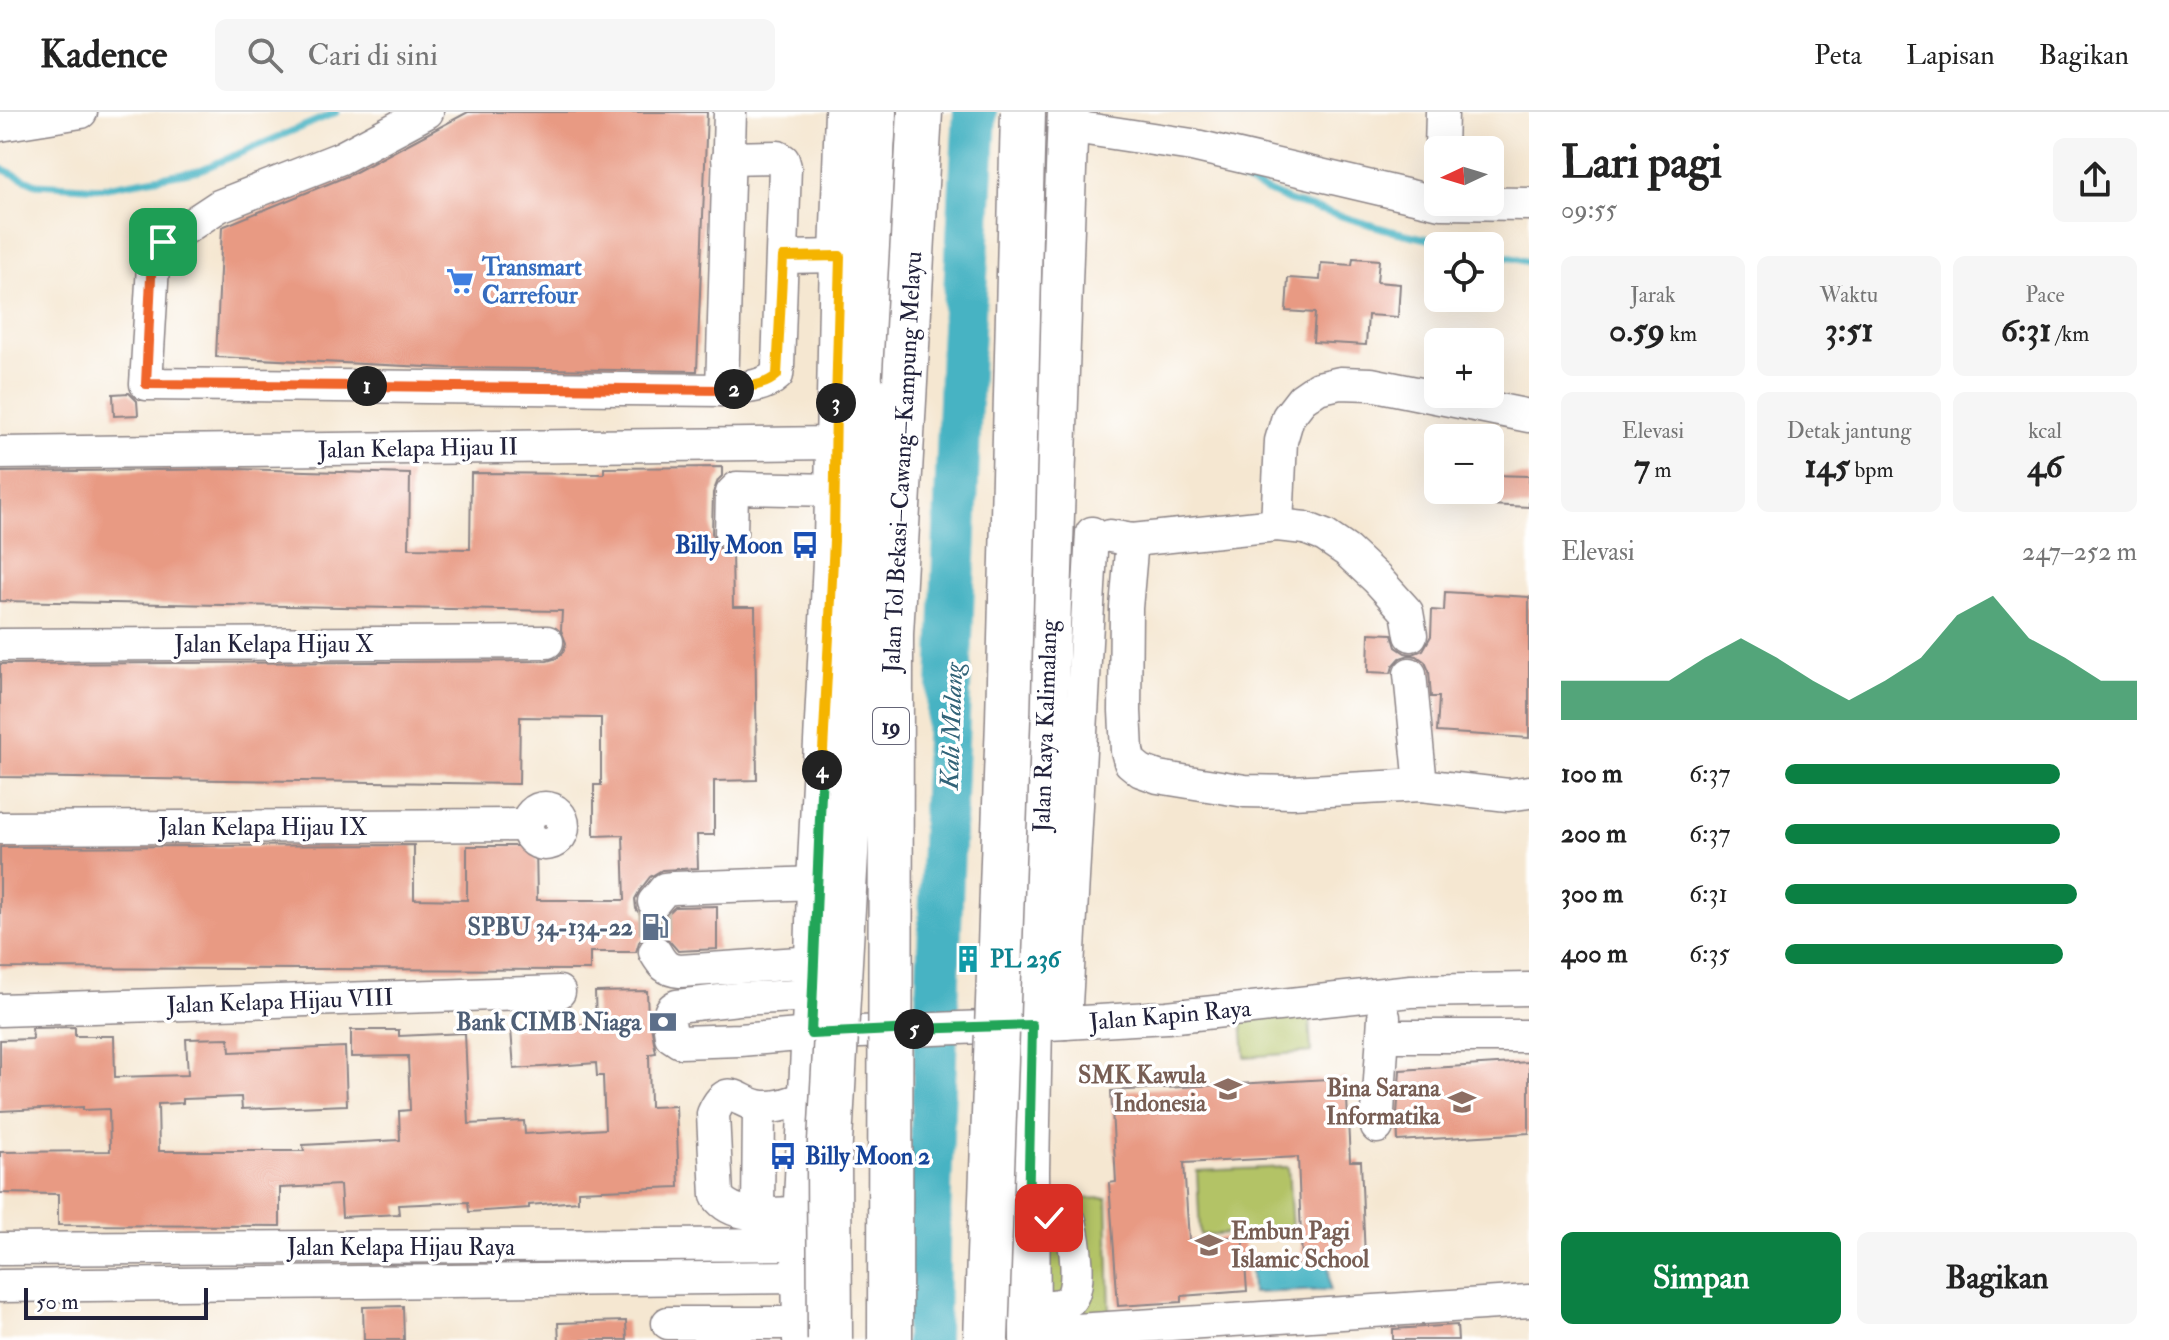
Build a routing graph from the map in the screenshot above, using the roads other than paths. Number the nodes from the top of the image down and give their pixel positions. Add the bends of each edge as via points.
1 (81, 112) edge
2 (427, 112) edge
3 (730, 112) edge
4 (845, 112) edge
5 (874, 112) edge
6 (920, 112) edge
7 (1023, 112) edge
8 (1442, 112) edge
9 (1081, 120) edge
10 (0, 125) edge
11 (1441, 136) edge
12 (728, 158) junction
13 (1424, 198) edge
14 (1504, 203) edge
15 (1529, 204) edge
16 (840, 256) junction
17 (783, 257) junction
18 (722, 390) junction
19 (1529, 416) edge
20 (835, 443) junction
21 (0, 453) edge
22 (834, 490) junction
23 (1277, 525) junction
24 (1052, 526) junction
25 (731, 533) dead end
26 (1092, 533) junction
27 (1132, 540) junction
28 (1411, 635) dead end
29 (547, 642) dead end
30 (0, 645) edge
31 (1410, 674) dead end
32 (1421, 785) junction
33 (1529, 792) edge
34 (527, 825) dead end
35 (0, 828) edge
36 (817, 883) junction
37 (654, 902) dead end
38 (655, 952) dead end
39 (1529, 989) edge
40 (559, 992) dead end
41 (1384, 994) junction
42 (813, 997) junction
43 (0, 1010) edge
44 (1048, 1024) junction
45 (1384, 1036) junction
46 (1529, 1036) edge
47 (808, 1097) junction
48 (759, 1107) junction
49 (1377, 1127) dead end
50 (760, 1229) junction
51 (802, 1244) junction
52 (605, 1246) junction
53 (0, 1249) edge
54 (603, 1279) junction
55 (0, 1286) edge
56 (1529, 1301) edge
57 (668, 1323) dead end
58 (1029, 1327) edge
59 (718, 1332) edge
60 (757, 1332) edge
61 (811, 1334) edge
62 (890, 1340) edge
63 (986, 1340) edge

1 - 10 street
2 - 18 street via 341,158 219,206 154,249 146,384
3 - 12 street
4 - 16 main road
5 - 61 highway, bridge via 850,782 829,1160
6 - 62 highway, Jalan Tol Bekasi–Cawang–Kampung Melayu / 19, bridge via 891,634
7 - 63 highway, bridge
8 - 11 street
9 - 13 street
9 - 24 main road, Jalan Raya Kalimalang
12 - 17 street via 783,160
12 - 18 street
14 - 15 street
16 - 17 street
16 - 20 main road
17 - 18 street via 777,375 762,385
19 - 23 street via 1371,384 1318,388 1288,417 1281,441
20 - 21 street, Jalan Kelapa Hijau II
20 - 22 main road
22 - 25 street via 737,488 732,493
22 - 36 main road
23 - 27 street
23 - 28 street via 1305,528 1347,551 1407,612
24 - 26 street
24 - 44 main road, Jalan Raya Kalimalang via 1046,744
26 - 27 street
26 - 44 street
27 - 32 street via 1125,711 1130,762 1158,777 1245,791
29 - 30 street, Jalan Kelapa Hijau X
31 - 32 street
32 - 33 street via 1508,795
34 - 35 street, Jalan Kelapa Hijau IX
36 - 37 street via 665,889
36 - 42 main road
38 - 42 street, Jalan Kapin Raya via 669,970
39 - 41 street, Jalan Kapin Raya
40 - 43 street, Jalan Kelapa Hijau VIII
41 - 44 street, Jalan Kapin Raya
41 - 45 street
42 - 44 street, Jalan Kapin Raya via 860,1031
42 - 47 main road
44 - 58 main road, Jalan Raya Kalimalang via 1028,1217
45 - 46 street
45 - 49 street
47 - 48 street
47 - 51 main road
48 - 50 street
48 - 50 street via 724,1097 713,1114 717,1196
50 - 51 street, Jalan Kelapa Hijau Raya
50 - 52 street, Jalan Kelapa Hijau Raya
51 - 54 street, Jalan Kelapa Hijau Raya
51 - 61 main road
52 - 53 street, Jalan Kelapa Hijau Raya
52 - 54 street
54 - 55 street, Jalan Kelapa Hijau Raya
56 - 58 street
57 - 59 street
59 - 60 street
60 - 61 street

